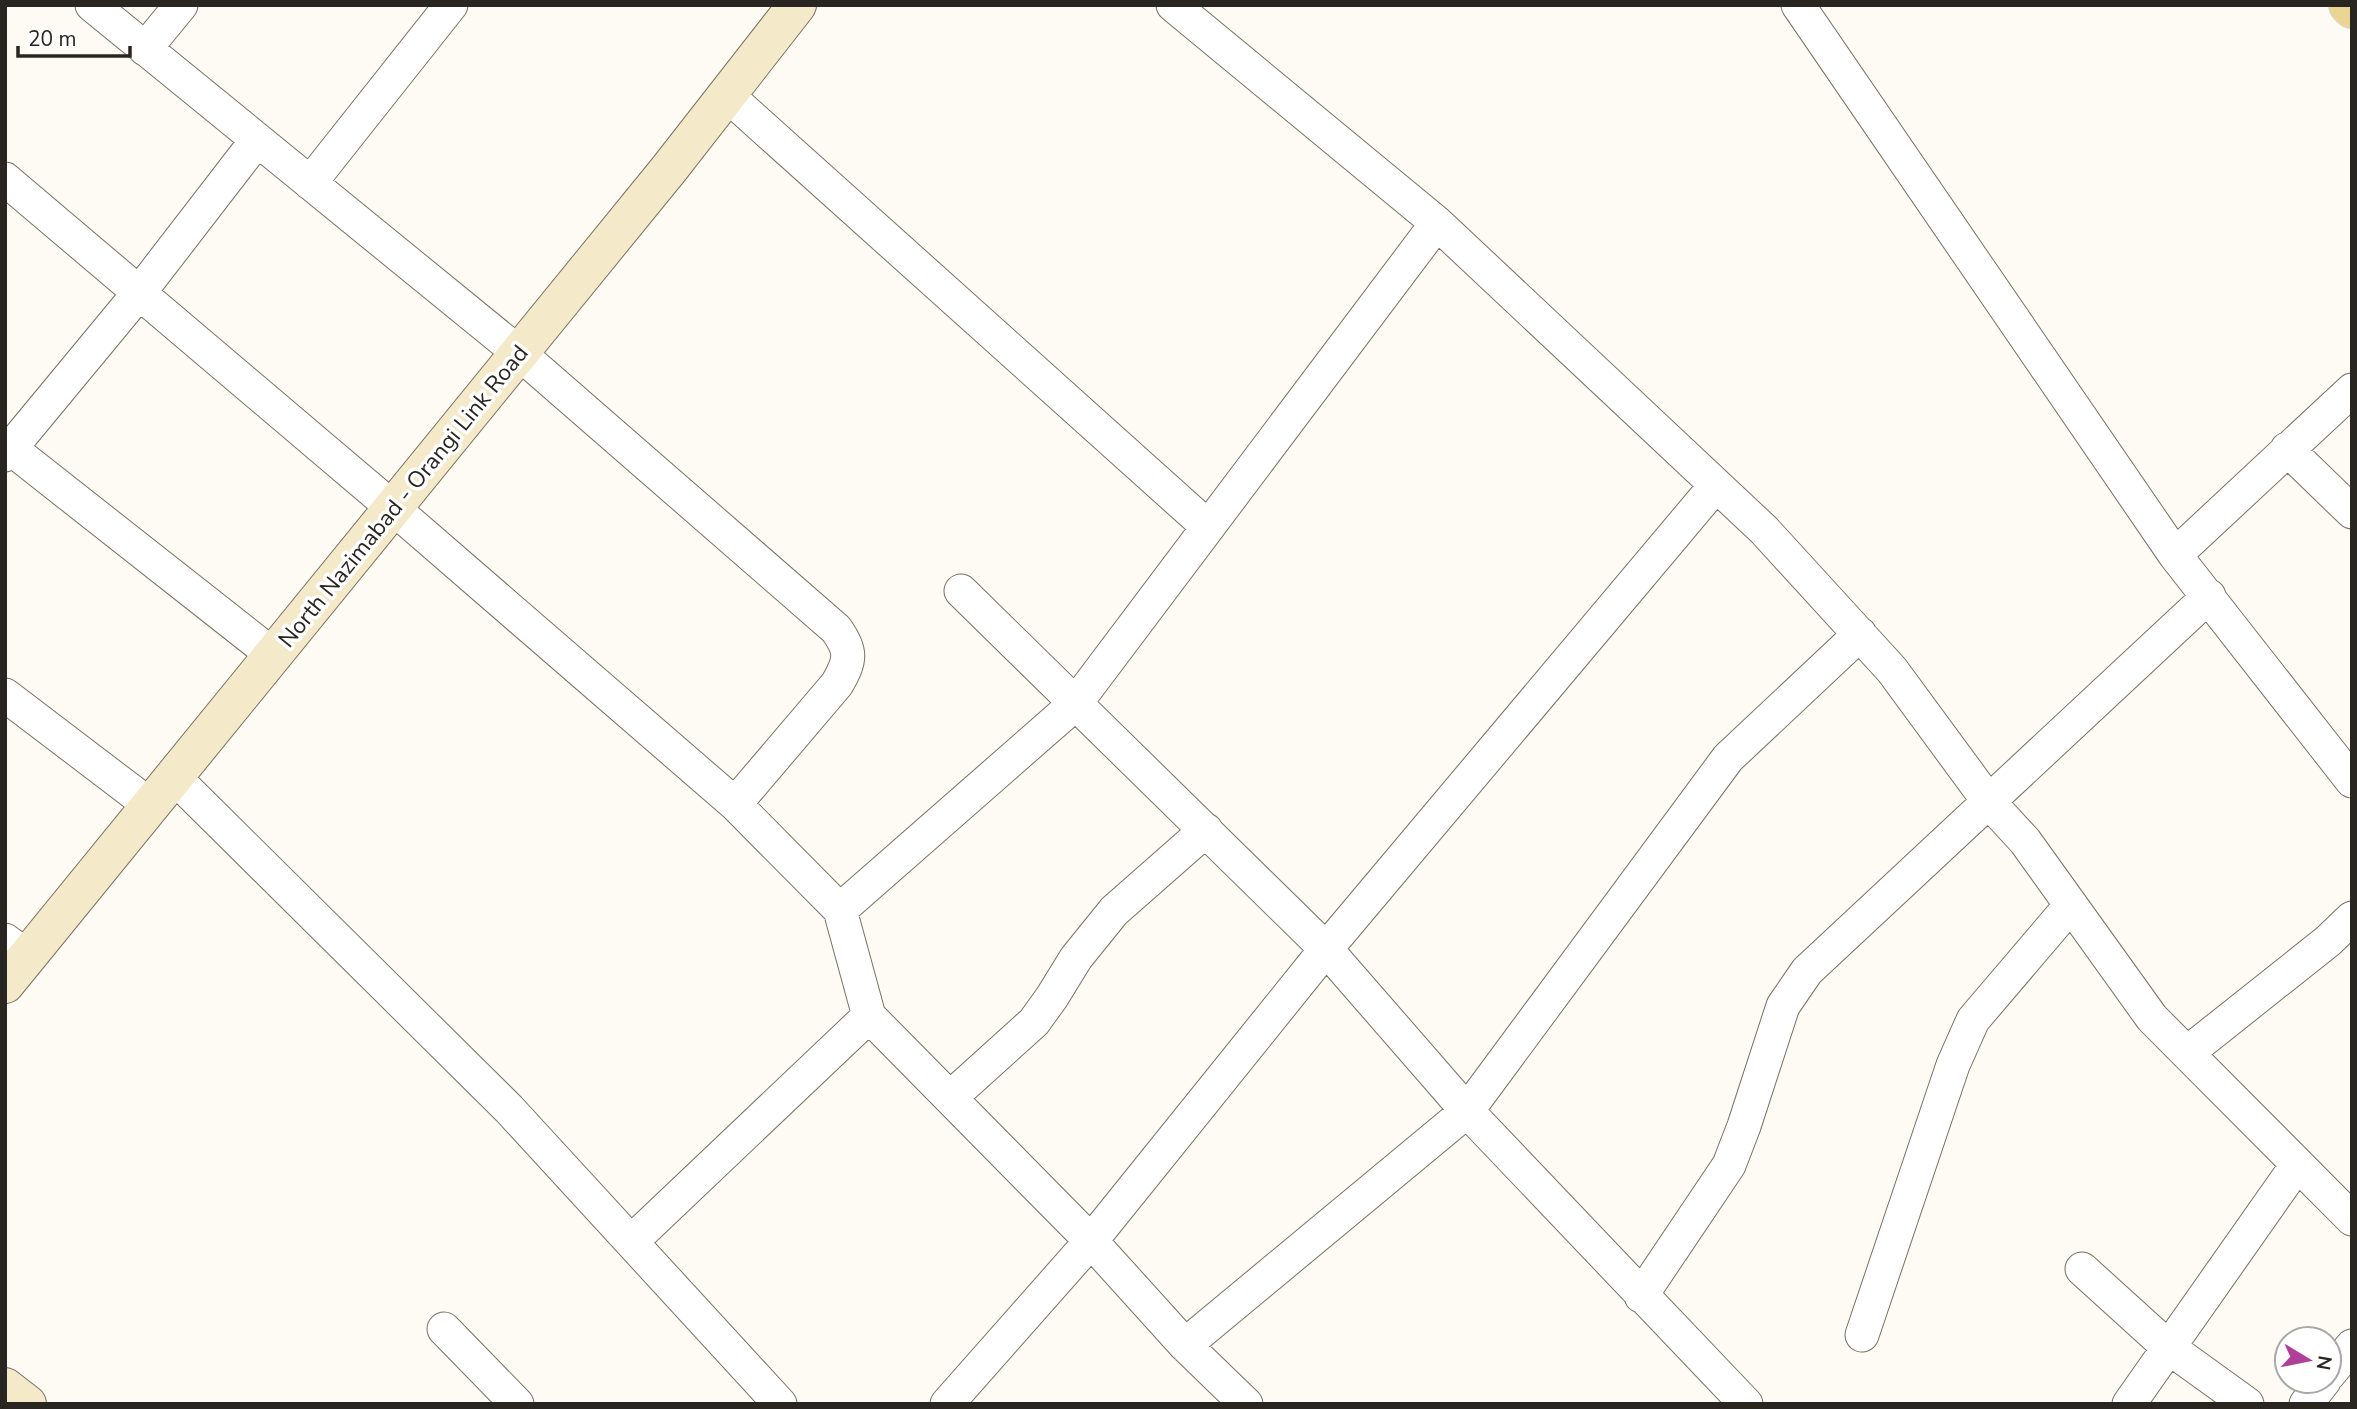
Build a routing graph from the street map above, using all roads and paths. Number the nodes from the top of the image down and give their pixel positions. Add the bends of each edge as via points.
1 (92, 5) edge
2 (181, 5) edge
3 (451, 5) edge
4 (797, 5) edge
5 (1172, 5) edge
6 (1798, 5) edge
7 (145, 49) junction
8 (727, 95) junction
9 (257, 140) junction
10 (5, 179) edge
11 (310, 183) junction
12 (1437, 223) junction
13 (139, 293) junction
14 (519, 353) junction
15 (2352, 390) edge
16 (2287, 449) junction
17 (7, 450) edge
18 (1716, 485) junction
19 (393, 508) junction
20 (2352, 512) edge
21 (1207, 526) junction
22 (2175, 555) junction
23 (961, 591) dead end
24 (2209, 596) junction
25 (1860, 634) junction
26 (273, 655) junction
27 (5, 695) edge
28 (1074, 704) junction
29 (2352, 781) edge
30 (162, 791) junction
31 (1989, 802) junction
32 (735, 804) junction
33 (1206, 830) junction
34 (2071, 905) junction
35 (840, 910) junction
36 (2352, 918) edge
37 (1326, 949) junction
38 (13, 960) edge
39 (869, 1016) junction
40 (2187, 1053) junction
41 (951, 1097) junction
42 (1467, 1111) junction
43 (2297, 1165) junction
44 (2352, 1219) edge
45 (1091, 1241) junction
46 (631, 1242) junction
47 (2082, 1269) dead end
48 (1642, 1296) junction
49 (444, 1329) dead end
50 (1861, 1335) dead end
51 (1185, 1345) junction
52 (2168, 1347) junction
53 (5, 1387) edge
54 (27, 1404) edge
55 (517, 1404) edge
56 (780, 1404) edge
57 (947, 1404) edge
58 (1247, 1404) edge
59 (1746, 1404) edge
60 (2129, 1404) edge
61 (2247, 1404) edge

1 - 7 street
2 - 7 street
3 - 11 street
4 - 8 main road, North Nazimabad - Orangi Link Road
5 - 12 street
6 - 22 street
7 - 9 street
8 - 14 main road, North Nazimabad - Orangi Link Road
8 - 21 street
9 - 11 street
9 - 13 street
10 - 13 street
11 - 14 street
12 - 18 street
12 - 21 street
13 - 17 street
13 - 19 street
14 - 19 main road, North Nazimabad - Orangi Link Road
14 - 32 street via 836,629 847,645 847,667 837,684
15 - 16 street
16 - 20 street
16 - 22 street
17 - 26 street
18 - 25 street
18 - 37 street
19 - 26 main road, North Nazimabad - Orangi Link Road
19 - 32 street
21 - 28 street
22 - 24 street
23 - 28 street
24 - 29 street
24 - 31 street
25 - 31 street
25 - 42 street via 1728,758
26 - 30 main road, North Nazimabad - Orangi Link Road
27 - 30 street
28 - 33 street
28 - 35 street
30 - 38 main road, North Nazimabad - Orangi Link Road
30 - 46 street via 509,1109
31 - 34 street via 2025,841
31 - 48 street via 1807,971 1783,1006 1730,1165
32 - 35 street
33 - 37 street
33 - 41 street via 1114,911 1034,1022
34 - 40 street via 2152,1018
34 - 50 street via 1973,1020 1953,1065
35 - 39 street
36 - 40 street
37 - 42 street
37 - 45 street
39 - 41 street
39 - 46 street
40 - 43 street
41 - 45 street
42 - 48 street
42 - 51 street
43 - 44 street
43 - 52 street
45 - 51 street
45 - 57 street
46 - 56 street
47 - 52 street
48 - 59 street
49 - 55 street
51 - 58 street
52 - 60 street
52 - 61 street
53 - 54 main road

